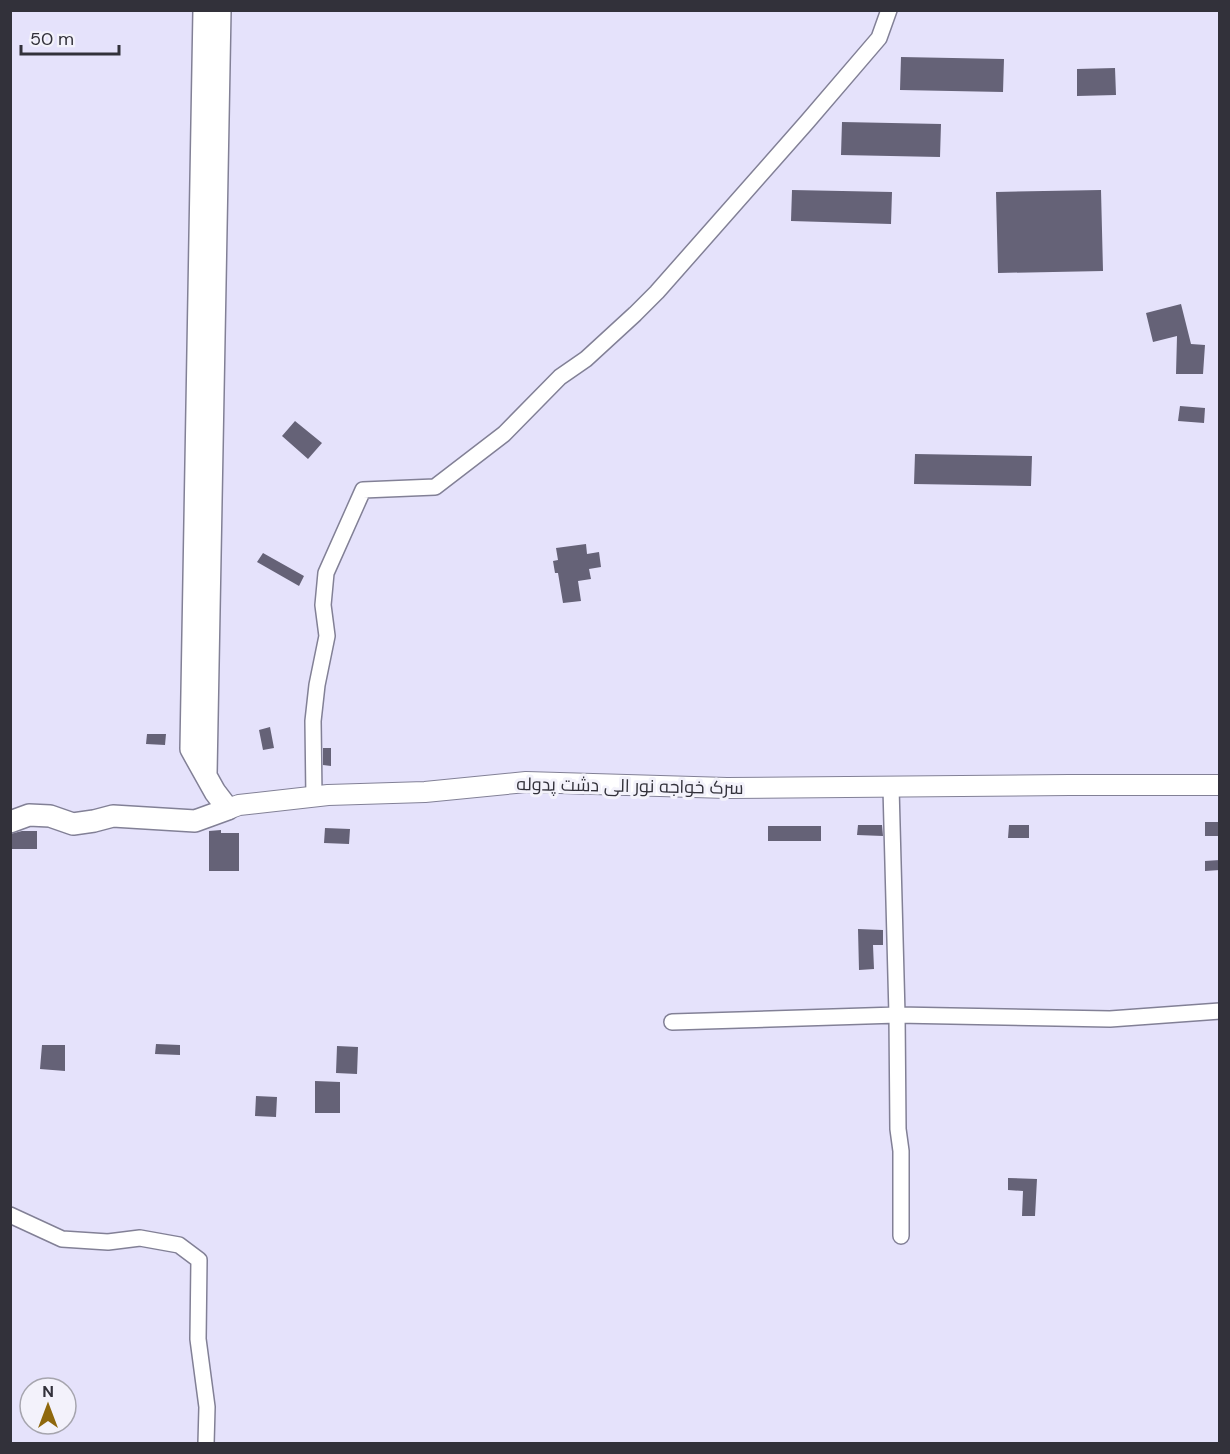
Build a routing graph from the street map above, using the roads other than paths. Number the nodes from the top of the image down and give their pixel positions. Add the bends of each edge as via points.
1 (204, 10) edge
2 (219, 10) edge
3 (889, 10) edge
4 (206, 775) junction
5 (1220, 785) edge
6 (891, 787) junction
7 (314, 797) junction
8 (228, 809) junction
9 (10, 822) edge
10 (1220, 1011) edge
11 (897, 1015) junction
12 (672, 1022) dead end
13 (10, 1215) edge
14 (901, 1236) dead end
15 (206, 1443) edge

1 - 4 main road via 191,749
2 - 4 main road
3 - 7 street via 879,38 657,292 586,359 560,377 504,434 435,487 363,490 326,573 323,605 327,636 313,721
4 - 8 main road
5 - 6 street, سرک خواجه نور الی دشت پدوله
6 - 7 street, سرک خواجه نور الی دشت پدوله via 727,788 526,782
6 - 11 street
7 - 8 street, سرک خواجه نور الی دشت پدوله
8 - 9 main road, سرک خواجه نور الی دشت پدوله via 195,821 113,816 73,824 50,816 29,815
10 - 11 street via 1110,1019
11 - 12 street
11 - 14 street
13 - 15 street via 62,1239 108,1242 140,1238 179,1245 199,1260 198,1339 207,1407

